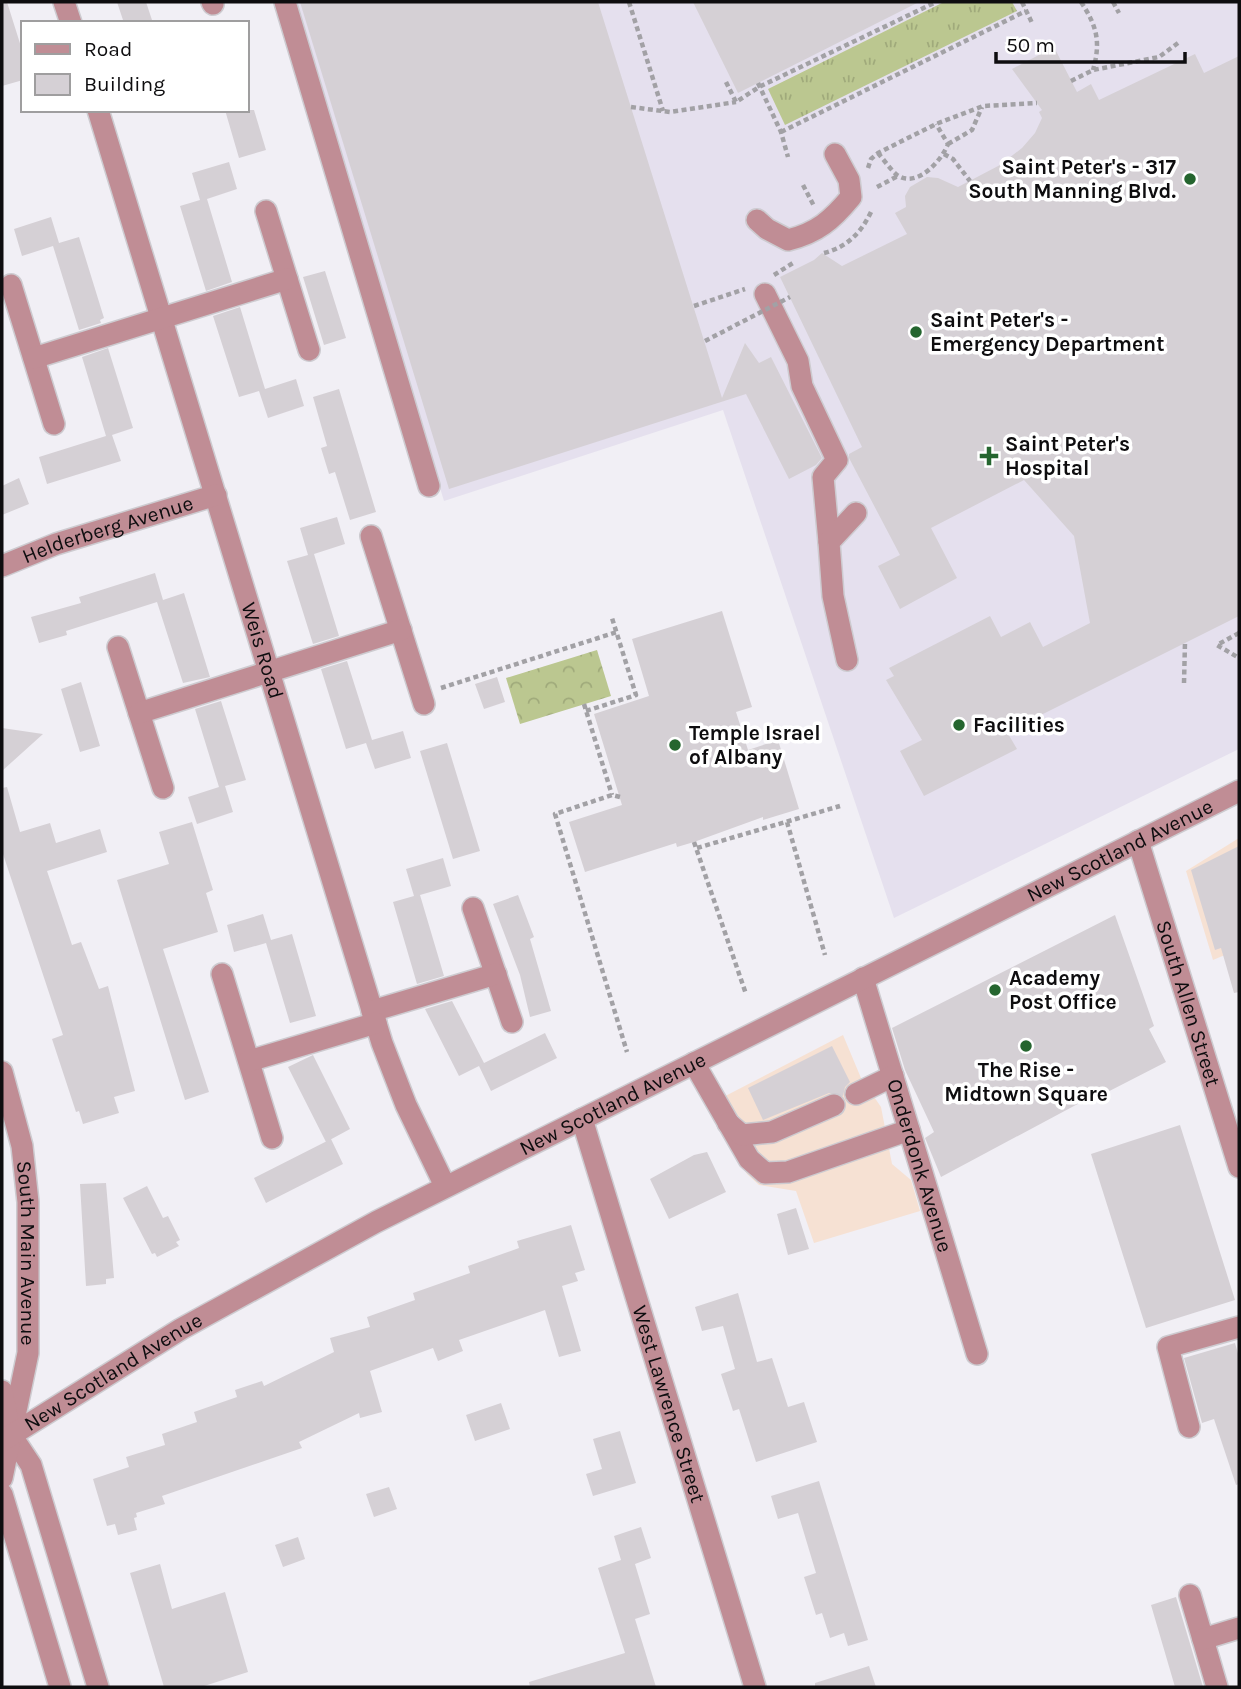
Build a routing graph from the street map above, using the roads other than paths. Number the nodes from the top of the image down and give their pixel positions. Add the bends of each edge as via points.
1 (64, 2) edge
2 (285, 2) edge
3 (70, 21) edge
4 (99, 112) edge
5 (835, 154) dead end
6 (266, 211) dead end
7 (757, 220) dead end
8 (287, 279) junction
9 (11, 285) dead end
10 (765, 286) road end
11 (162, 318) junction
12 (309, 350) dead end
13 (34, 358) junction
14 (54, 424) dead end
15 (429, 486) dead end
16 (216, 495) junction
17 (856, 513) dead end
18 (371, 536) dead end
19 (829, 542) junction
20 (2, 566) edge
21 (401, 630) junction
22 (118, 647) dead end
23 (847, 660) dead end
24 (269, 671) junction
25 (423, 699) road end
26 (139, 713) junction
27 (163, 788) dead end
28 (1239, 791) edge
29 (1138, 841) junction
30 (473, 908) dead end
31 (222, 974) dead end
32 (496, 974) junction
33 (863, 978) junction
34 (374, 1017) junction
35 (512, 1022) dead end
36 (249, 1061) junction
37 (694, 1063) junction
38 (2, 1072) edge
39 (893, 1076) junction
40 (856, 1094) dead end
41 (834, 1105) dead end
42 (582, 1119) junction
43 (725, 1119) junction
44 (909, 1130) junction
45 (272, 1138) dead end
46 (1239, 1167) edge
47 (445, 1186) junction
48 (1239, 1327) edge
49 (977, 1354) dead end
50 (2, 1391) edge
51 (1189, 1427) dead end
52 (6, 1438) edge
53 (2, 1478) edge
54 (2, 1494) edge
55 (1190, 1595) dead end
56 (1239, 1628) edge
57 (1203, 1639) junction
58 (60, 1687) edge
59 (98, 1687) edge
60 (755, 1687) edge
61 (1217, 1687) edge

1 - 3 street
2 - 15 street
4 - 11 street, Weis Road
5 - 7 street via 849,180 851,197 825,226 788,240
6 - 8 street
8 - 11 street
8 - 12 street
9 - 13 street
10 - 19 street via 798,361 802,386 837,460 823,477
11 - 13 street
11 - 16 street, Weis Road
13 - 14 street
16 - 20 street, Helderberg Avenue via 56,544
16 - 24 street, Weis Road
17 - 19 street
18 - 21 street
19 - 23 street via 833,596
21 - 24 street
21 - 25 street
22 - 26 street
24 - 26 street
24 - 34 street, Weis Road
26 - 27 street
28 - 29 street, New Scotland Avenue
29 - 33 street, New Scotland Avenue
29 - 46 street, South Allen Street
30 - 32 street
31 - 36 street
32 - 34 street
32 - 35 street
33 - 37 street, New Scotland Avenue
33 - 39 street, Onderdonk Avenue
34 - 36 street
34 - 47 street, Weis Road via 401,1096
36 - 45 street
37 - 42 street, New Scotland Avenue
37 - 43 street
38 - 52 street, South Main Avenue via 22,1146 29,1202 28,1353
39 - 40 street
39 - 44 street, Onderdonk Avenue
41 - 43 street via 753,1137 739,1133
42 - 47 street, New Scotland Avenue
42 - 60 street, West Lawrence Street
43 - 44 street via 752,1163 771,1174
44 - 49 street, Onderdonk Avenue
47 - 52 street, New Scotland Avenue via 181,1329
48 - 51 street via 1168,1347
50 - 52 street, South Main Avenue
52 - 53 street, South Main Avenue
52 - 59 street, South Main Avenue via 31,1465
54 - 58 street
55 - 57 street
56 - 57 street
57 - 61 street

